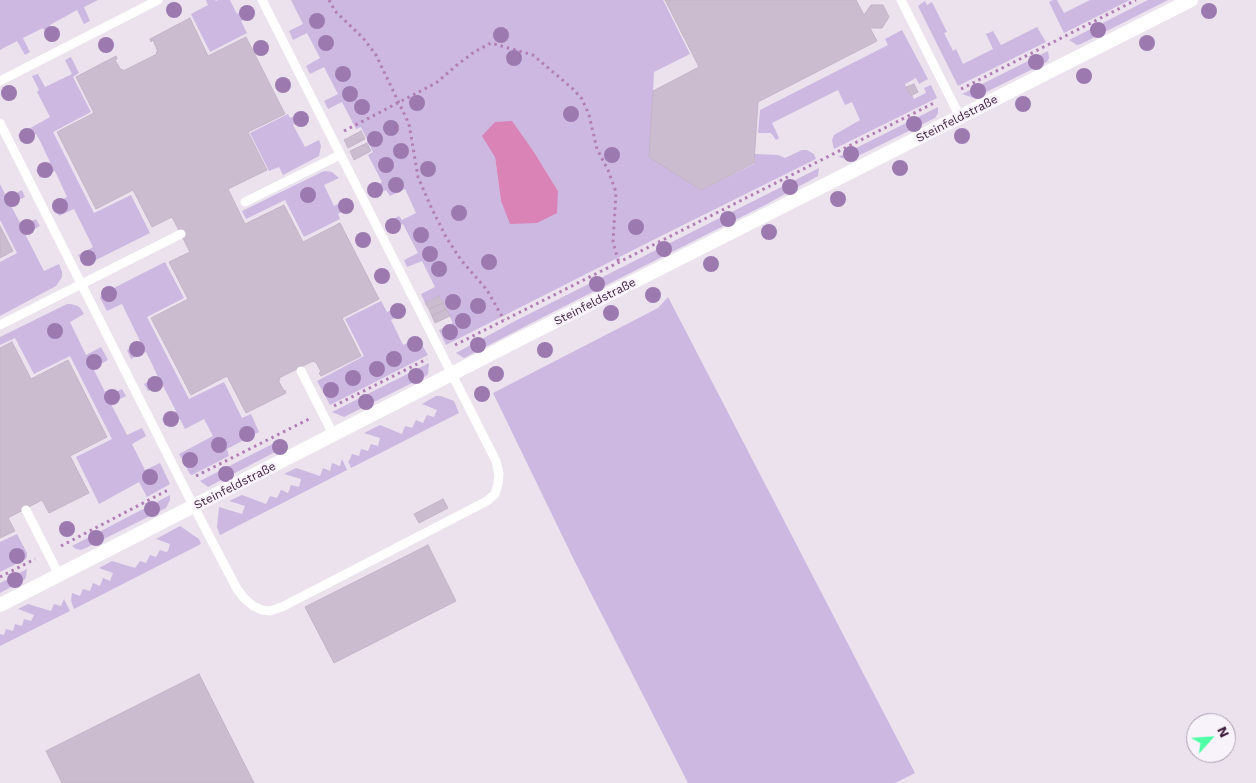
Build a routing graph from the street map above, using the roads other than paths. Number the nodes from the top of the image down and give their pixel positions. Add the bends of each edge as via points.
1 (158, 0) edge
2 (262, 0) edge
3 (901, 0) edge
4 (1191, 0) edge
5 (0, 81) edge
6 (960, 117) junction
7 (0, 123) edge
8 (340, 155) junction
9 (245, 202) dead end
10 (181, 234) dead end
11 (82, 284) junction
12 (0, 325) edge
13 (301, 371) dead end
14 (451, 375) junction
15 (334, 436) junction
16 (194, 507) junction
17 (26, 510) dead end
18 (59, 575) junction
19 (0, 605) edge

1 - 5 lane
2 - 8 lane
3 - 6 lane
4 - 6 street, Steinfeldstraße
6 - 14 street, Steinfeldstraße
7 - 11 lane
8 - 9 lane
8 - 14 lane
10 - 11 lane
11 - 12 lane
11 - 16 lane
13 - 15 lane
14 - 15 street, Steinfeldstraße
14 - 16 lane via 496,461 499,474 495,494 282,607 262,610 244,598
15 - 16 street, Steinfeldstraße
16 - 18 street, Steinfeldstraße
17 - 18 lane
18 - 19 street, Steinfeldstraße

